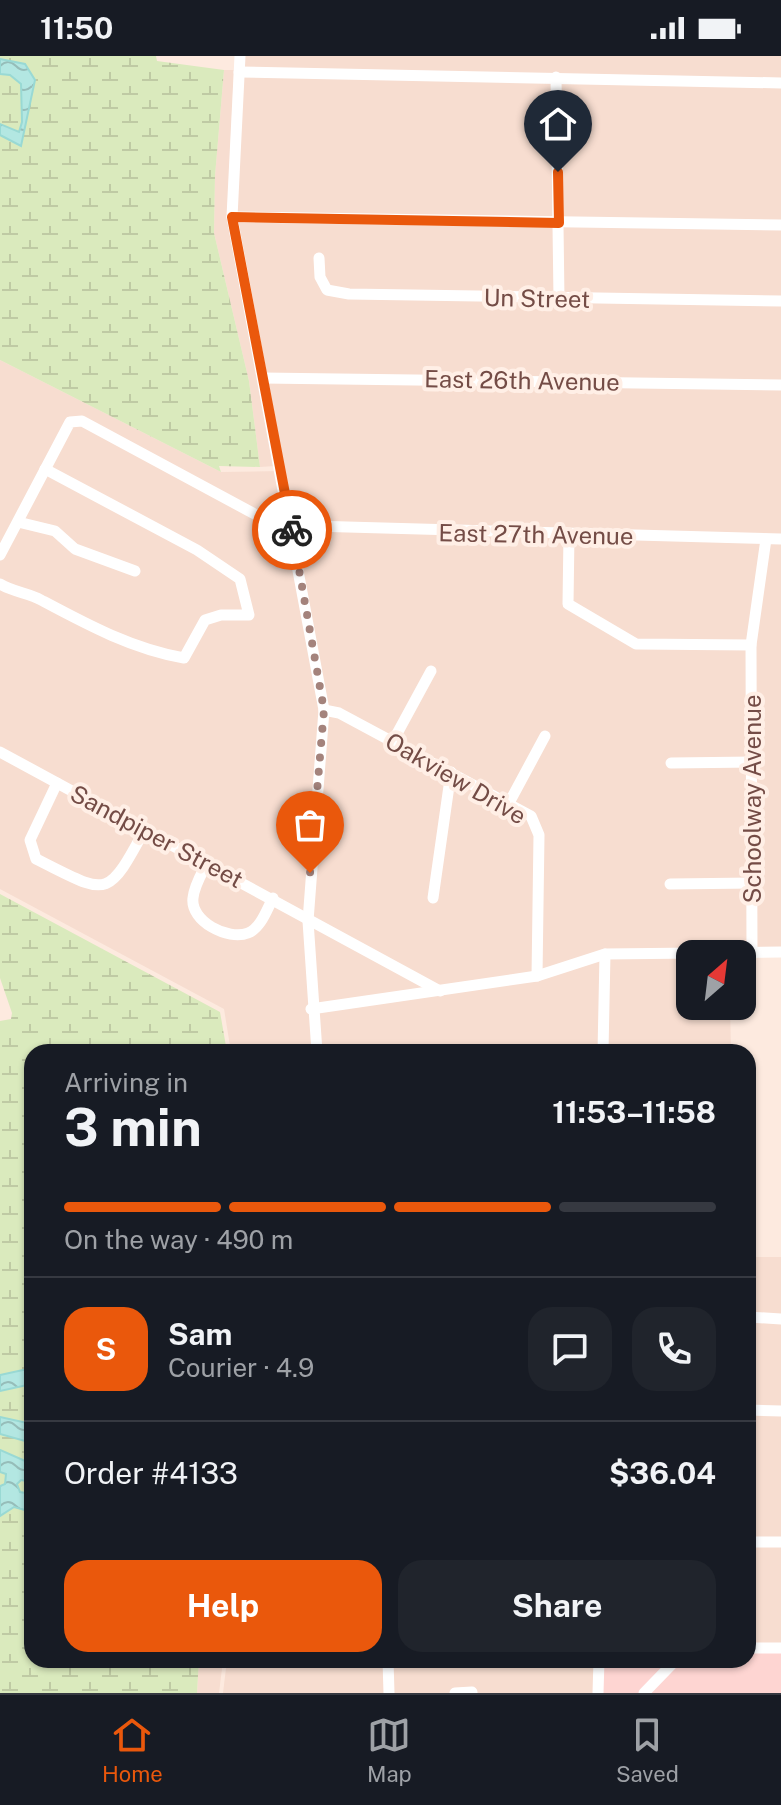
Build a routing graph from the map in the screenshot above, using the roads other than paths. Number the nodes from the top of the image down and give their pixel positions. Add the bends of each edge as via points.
1 (240, 56) edge
2 (239, 72) junction
3 (556, 77) junction
4 (781, 83) edge
5 (232, 217) junction
6 (559, 223) junction
7 (781, 225) edge
8 (319, 258) dead end
9 (559, 299) junction
10 (781, 301) edge
11 (263, 378) junction
12 (781, 385) edge
13 (45, 469) junction
14 (18, 522) junction
15 (292, 528) junction
16 (569, 534) junction
17 (766, 539) junction
18 (781, 539) edge
19 (0, 555) edge
20 (135, 571) dead end
21 (0, 584) edge
22 (751, 645) junction
23 (431, 671) dead end
24 (324, 710) junction
25 (545, 736) dead end
26 (393, 741) junction
27 (0, 752) edge
28 (754, 762) junction
29 (671, 763) dead end
30 (451, 772) junction
31 (57, 783) junction
32 (509, 803) junction
33 (145, 829) junction
34 (207, 863) junction
35 (753, 883) junction
36 (670, 884) dead end
37 (273, 898) junction
38 (433, 898) dead end
39 (308, 921) junction
40 (752, 940) edge
41 (756, 950) edge
42 (676, 952) edge
43 (781, 952) edge
44 (605, 954) junction
45 (537, 976) junction
46 (440, 991) junction
47 (311, 1009) junction
48 (316, 1044) edge
49 (603, 1044) edge
50 (756, 1317) edge
51 (781, 1319) edge
52 (756, 1410) edge
53 (781, 1411) edge
54 (756, 1542) edge
55 (781, 1542) edge
56 (756, 1648) edge
57 (781, 1648) edge
58 (388, 1668) edge
59 (599, 1668) edge
60 (668, 1668) edge
61 (472, 1692) edge
62 (389, 1693) edge
63 (455, 1693) edge
64 (598, 1693) edge
65 (644, 1693) edge

1 - 2 street
2 - 3 street
2 - 5 street
3 - 4 street
3 - 6 street
5 - 6 street
5 - 11 street
6 - 7 street
6 - 9 street
8 - 9 street, Un Street via 327,290 349,294
9 - 10 street, Un Street
11 - 12 street, East 26th Avenue
11 - 15 street
13 - 14 street
13 - 15 street, East 27th Avenue via 70,422 82,421 275,525
13 - 21 street via 197,550 240,579 249,615 205,620 184,658 82,624
14 - 19 street
14 - 20 street via 55,531 75,549
15 - 16 street, East 27th Avenue
15 - 24 street
16 - 17 street, East 27th Avenue
16 - 22 street via 568,604 636,644
17 - 18 street, East 27th Avenue
17 - 22 street, Schoolway Avenue
22 - 28 street, Schoolway Avenue
23 - 26 street
24 - 26 street, Oakview Drive
24 - 39 street
25 - 32 street
26 - 30 street, Oakview Drive
27 - 31 street, Sandpiper Street
28 - 29 street
28 - 35 street, Schoolway Avenue
30 - 32 street, Oakview Drive
30 - 38 street
31 - 33 street, Sandpiper Street
31 - 33 street via 30,840 36,859 91,886 106,886 119,877
32 - 45 street, Oakview Drive via 531,816 539,835
33 - 34 street, Sandpiper Street
34 - 37 street, Sandpiper Street
34 - 37 street via 192,895 201,921 232,935 247,934 257,928
35 - 36 street
35 - 40 street, Schoolway Avenue
37 - 39 street, Sandpiper Street
39 - 46 street, Sandpiper Street
39 - 47 street
41 - 43 street
42 - 44 street
44 - 45 street
44 - 49 street
45 - 46 street
46 - 47 street
47 - 48 street
50 - 51 street
52 - 53 street
54 - 55 street
56 - 57 street
58 - 62 street
59 - 64 street
60 - 65 street
61 - 63 street

